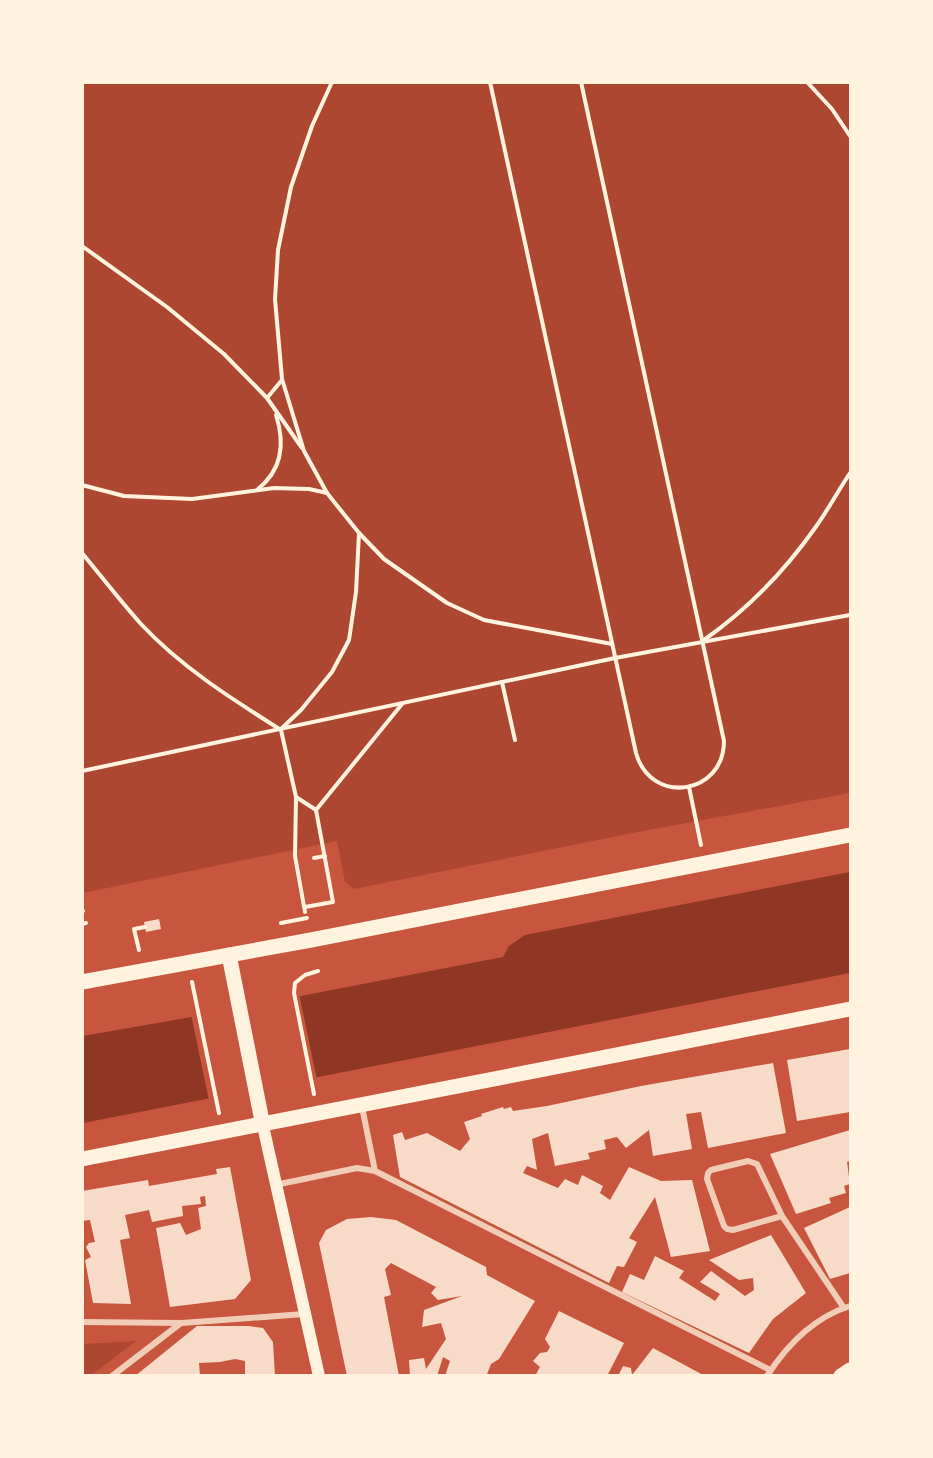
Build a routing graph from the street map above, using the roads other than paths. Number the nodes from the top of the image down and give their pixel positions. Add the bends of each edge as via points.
1 (850, 835) edge
2 (229, 955) junction
3 (82, 982) edge
4 (850, 1009) edge
5 (362, 1105) junction
6 (263, 1126) junction
7 (82, 1159) edge
8 (375, 1172) junction
9 (275, 1185) junction
10 (782, 1216) junction
11 (847, 1307) edge
12 (304, 1314) junction
13 (82, 1322) edge
14 (182, 1323) junction
15 (850, 1370) edge
16 (769, 1373) edge
17 (112, 1376) edge
18 (319, 1376) edge
19 (841, 1376) edge

1 - 2 main road
2 - 3 main road
2 - 6 main road
4 - 5 main road
5 - 6 main road
5 - 8 street
6 - 7 main road
6 - 9 main road
8 - 9 street via 357,1168
8 - 16 street
9 - 12 main road
10 - 10 street via 727,1229 708,1173 752,1161
10 - 11 street
11 - 16 street via 798,1337
12 - 14 street
12 - 18 main road
13 - 14 street
14 - 17 street
15 - 19 main road

